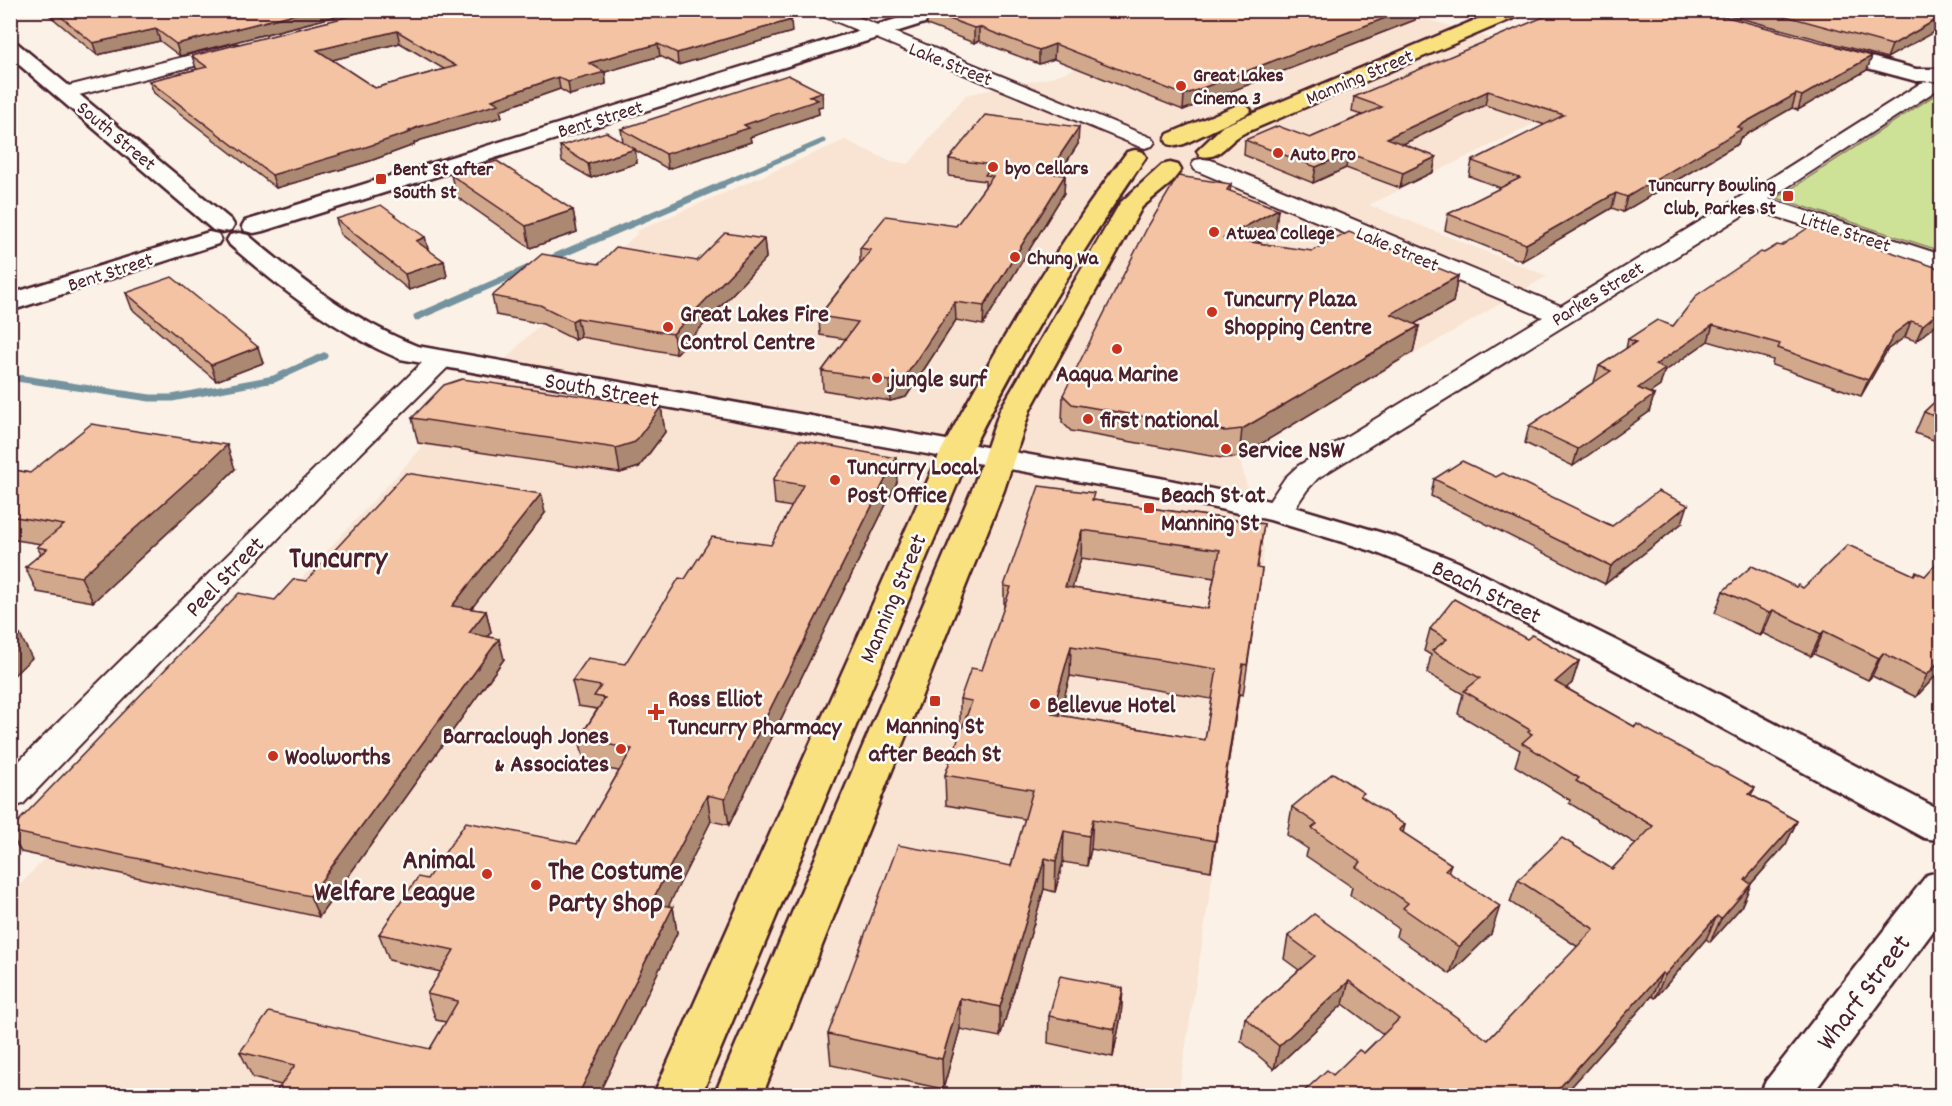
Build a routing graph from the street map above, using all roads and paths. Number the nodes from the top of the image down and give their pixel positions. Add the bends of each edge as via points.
1 (824, 10) edge
2 (946, 10) edge
3 (1481, 10) edge
4 (1516, 10) edge
5 (876, 32) junction
6 (258, 45) edge
7 (10, 46) edge
8 (1811, 46) edge
9 (1932, 81) edge
10 (67, 92) junction
11 (1176, 139) junction
12 (1140, 149) junction
13 (1205, 158) junction
14 (1170, 170) junction
15 (1749, 200) junction
16 (231, 233) junction
17 (1941, 262) edge
18 (10, 303) edge
19 (1561, 315) junction
20 (440, 360) junction
21 (956, 451) junction
22 (997, 458) junction
23 (1277, 512) junction
24 (10, 794) edge
25 (1940, 834) edge
26 (1941, 887) edge
27 (677, 1095) edge
28 (738, 1095) edge
29 (1783, 1095) edge

1 - 5 street, Lake Street
2 - 5 street, Bent Street
3 - 11 main road, Manning Street
4 - 13 main road, Manning Street via 1231,131
5 - 12 street, Lake Street
5 - 16 street, Bent Street
6 - 10 street
7 - 10 street, South Street
8 - 9 street
9 - 15 street, Parkes Street
10 - 16 street, South Street
11 - 12 main road
11 - 13 main road via 1195,143
12 - 14 main road via 1147,165
12 - 21 main road, Manning Street via 1080,234
13 - 14 main road via 1187,169
13 - 19 street, Lake Street
14 - 22 main road, Manning Street via 1164,179 1132,202 1015,410
15 - 17 street, Little Street
15 - 19 street, Parkes Street
16 - 18 street, Bent Street
16 - 20 street, South Street via 349,325 395,348
19 - 23 street, Parkes Street via 1308,472
20 - 21 street, South Street
20 - 24 street, Peel Street
21 - 22 street, South Street
21 - 27 main road, Manning Street
22 - 23 street, Beach Street
22 - 28 main road, Manning Street via 988,490
23 - 25 street, Beach Street via 1384,544 1446,569 1606,650
26 - 29 street, Wharf Street

